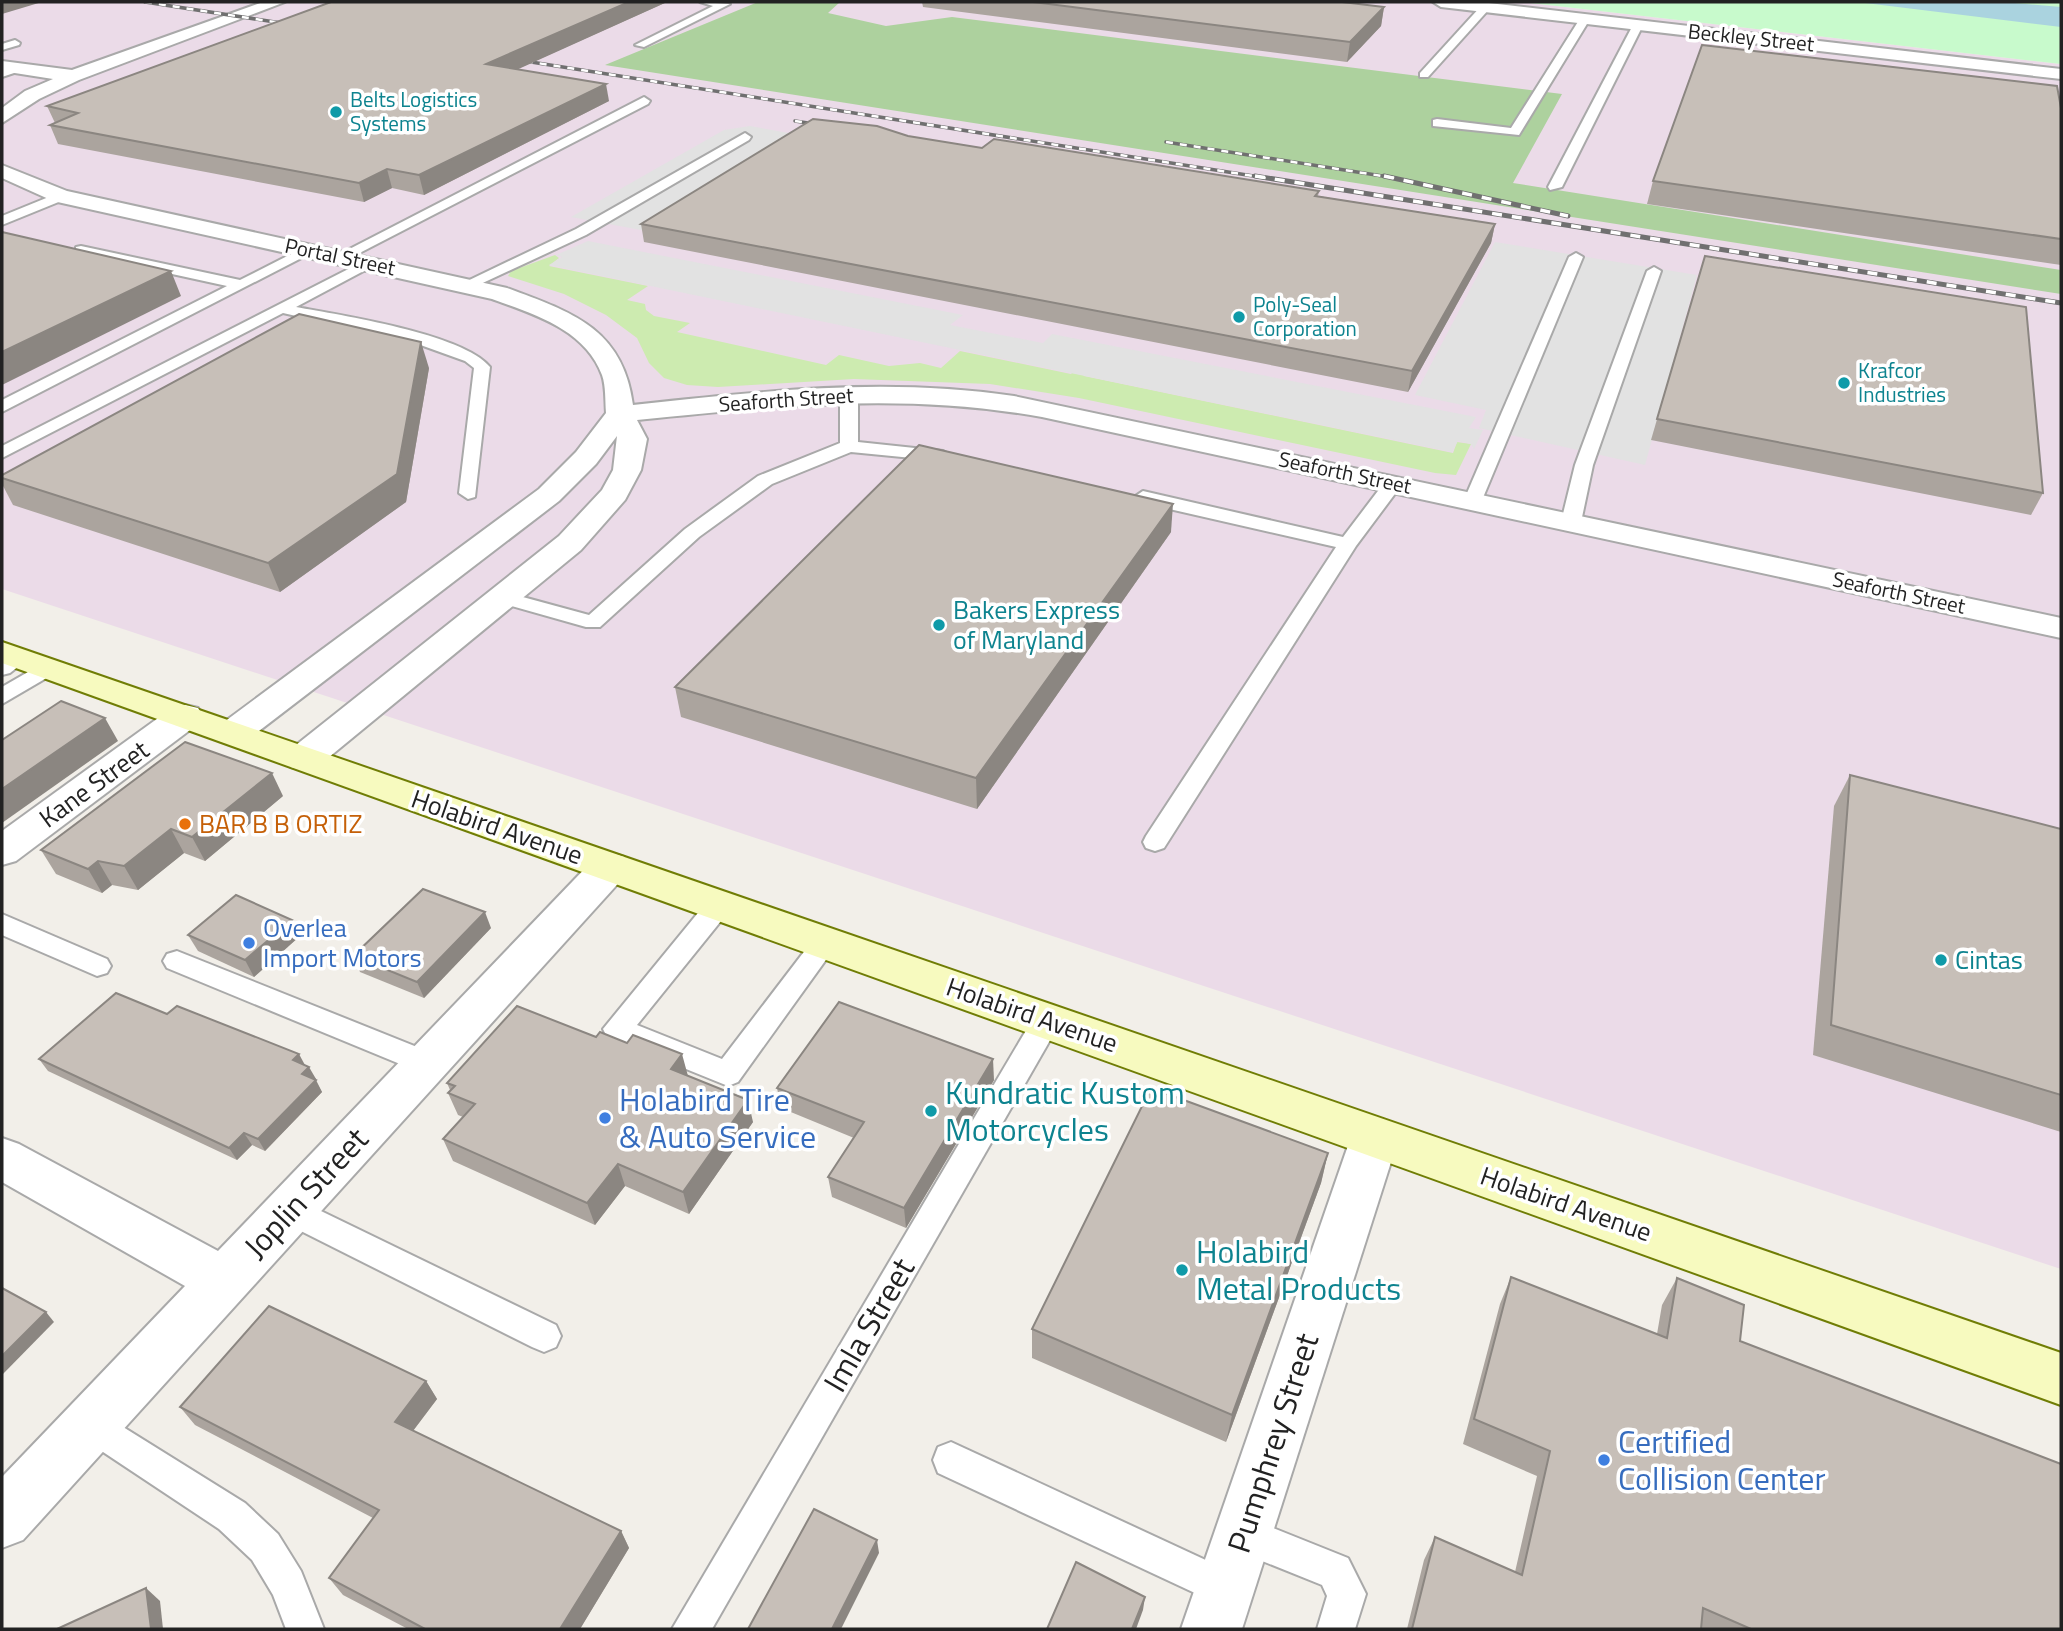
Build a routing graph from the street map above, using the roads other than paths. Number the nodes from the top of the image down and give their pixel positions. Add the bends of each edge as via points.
1 (277, 2) edge
2 (705, 2) edge
3 (1441, 2) edge
4 (1486, 7) junction
5 (1585, 19) junction
6 (1638, 25) junction
7 (15, 43) dead end
8 (640, 45) dead end
9 (2, 47) edge
10 (8, 69) edge
11 (2061, 74) edge
12 (1424, 75) dead end
13 (73, 76) junction
14 (644, 101) dead end
15 (2, 117) edge
16 (1437, 123) dead end
17 (746, 137) dead end
18 (2, 171) edge
19 (1555, 187) dead end
20 (61, 196) junction
21 (2, 221) edge
22 (81, 250) edge
23 (310, 250) junction
24 (341, 257) junction
25 (1576, 257) dead end
26 (368, 263) junction
27 (1654, 271) dead end
28 (242, 285) junction
29 (467, 285) junction
30 (280, 308) junction
31 (849, 395) junction
32 (2, 407) edge
33 (620, 414) junction
34 (849, 446) junction
35 (2, 453) edge
36 (957, 458) edge
37 (1394, 483) junction
38 (1119, 492) edge
39 (468, 493) dead end
40 (1473, 500) junction
41 (1571, 522) junction
42 (1348, 544) junction
43 (501, 597) junction
44 (2061, 628) edge
45 (17, 661) edge
46 (2, 697) edge
47 (186, 716) junction
48 (233, 733) junction
49 (303, 758) junction
50 (1155, 842) dead end
51 (2, 851) edge
52 (610, 867) junction
53 (720, 904) junction
54 (2, 924) edge
55 (825, 943) junction
56 (177, 961) dead end
57 (97, 965) dead end
58 (1047, 1020) junction
59 (427, 1063) junction
60 (1375, 1137) junction
61 (2, 1158) edge
62 (290, 1210) junction
63 (224, 1281) junction
64 (544, 1336) dead end
65 (2061, 1379) edge
66 (90, 1424) junction
67 (951, 1460) dead end
68 (2, 1519) edge
69 (1243, 1535) junction
70 (1218, 1609) edge
71 (306, 1629) edge
72 (691, 1629) edge
73 (1336, 1629) edge

1 - 13 street
2 - 8 lane via 725,4
3 - 4 street, Beckley Street
4 - 5 street, Beckley Street
4 - 12 lane
5 - 6 street, Beckley Street
5 - 16 lane via 1515,132
6 - 11 street, Beckley Street
6 - 19 lane
7 - 9 lane
10 - 13 street
13 - 15 street via 32,95
14 - 24 lane
17 - 29 lane via 581,232
18 - 20 street, Portal Street
20 - 21 lane
20 - 23 street, Portal Street
22 - 28 lane
23 - 24 street, Portal Street
23 - 28 lane
24 - 26 street, Portal Street
25 - 40 lane
26 - 29 street, Portal Street
26 - 30 lane
27 - 41 lane via 1584,465
28 - 32 lane
29 - 33 street, Portal Street via 535,305 564,318 584,334 616,376
30 - 35 lane
30 - 39 lane via 426,341 478,361 482,367
31 - 33 street, Seaforth Street
31 - 34 lane
31 - 37 street, Seaforth Street via 929,394 1007,403
33 - 43 street, Portal Street via 633,439 627,470 614,494 570,543
33 - 48 street via 549,495
34 - 36 lane
34 - 43 lane via 765,480 691,533 593,623
37 - 40 street, Seaforth Street
37 - 42 lane
38 - 42 lane
40 - 41 street, Seaforth Street
41 - 44 street, Seaforth Street
42 - 50 lane
43 - 49 street, Portal Street
45 - 46 lane
45 - 47 main road, Holabird Avenue
47 - 48 main road, Holabird Avenue
47 - 51 street, Kane Street
48 - 49 main road, Holabird Avenue
49 - 52 main road, Holabird Avenue
52 - 53 main road, Holabird Avenue
52 - 59 street, Joplin Street
53 - 55 main road, Holabird Avenue
53 - 55 lane via 617,1029 728,1074
54 - 57 lane
55 - 58 main road, Holabird Avenue
56 - 59 lane
58 - 60 main road, Holabird Avenue
58 - 72 lane, Imla Street
59 - 62 street, Joplin Street
60 - 65 main road, Holabird Avenue
60 - 69 street, Pumphrey Street
61 - 63 street
62 - 63 street, Joplin Street
62 - 64 lane
63 - 66 street, Joplin Street
66 - 68 street, Joplin Street
66 - 71 lane via 232,1516 265,1547 288,1584
67 - 70 lane
69 - 70 street, Pumphrey Street
69 - 73 lane via 1335,1572 1348,1594

